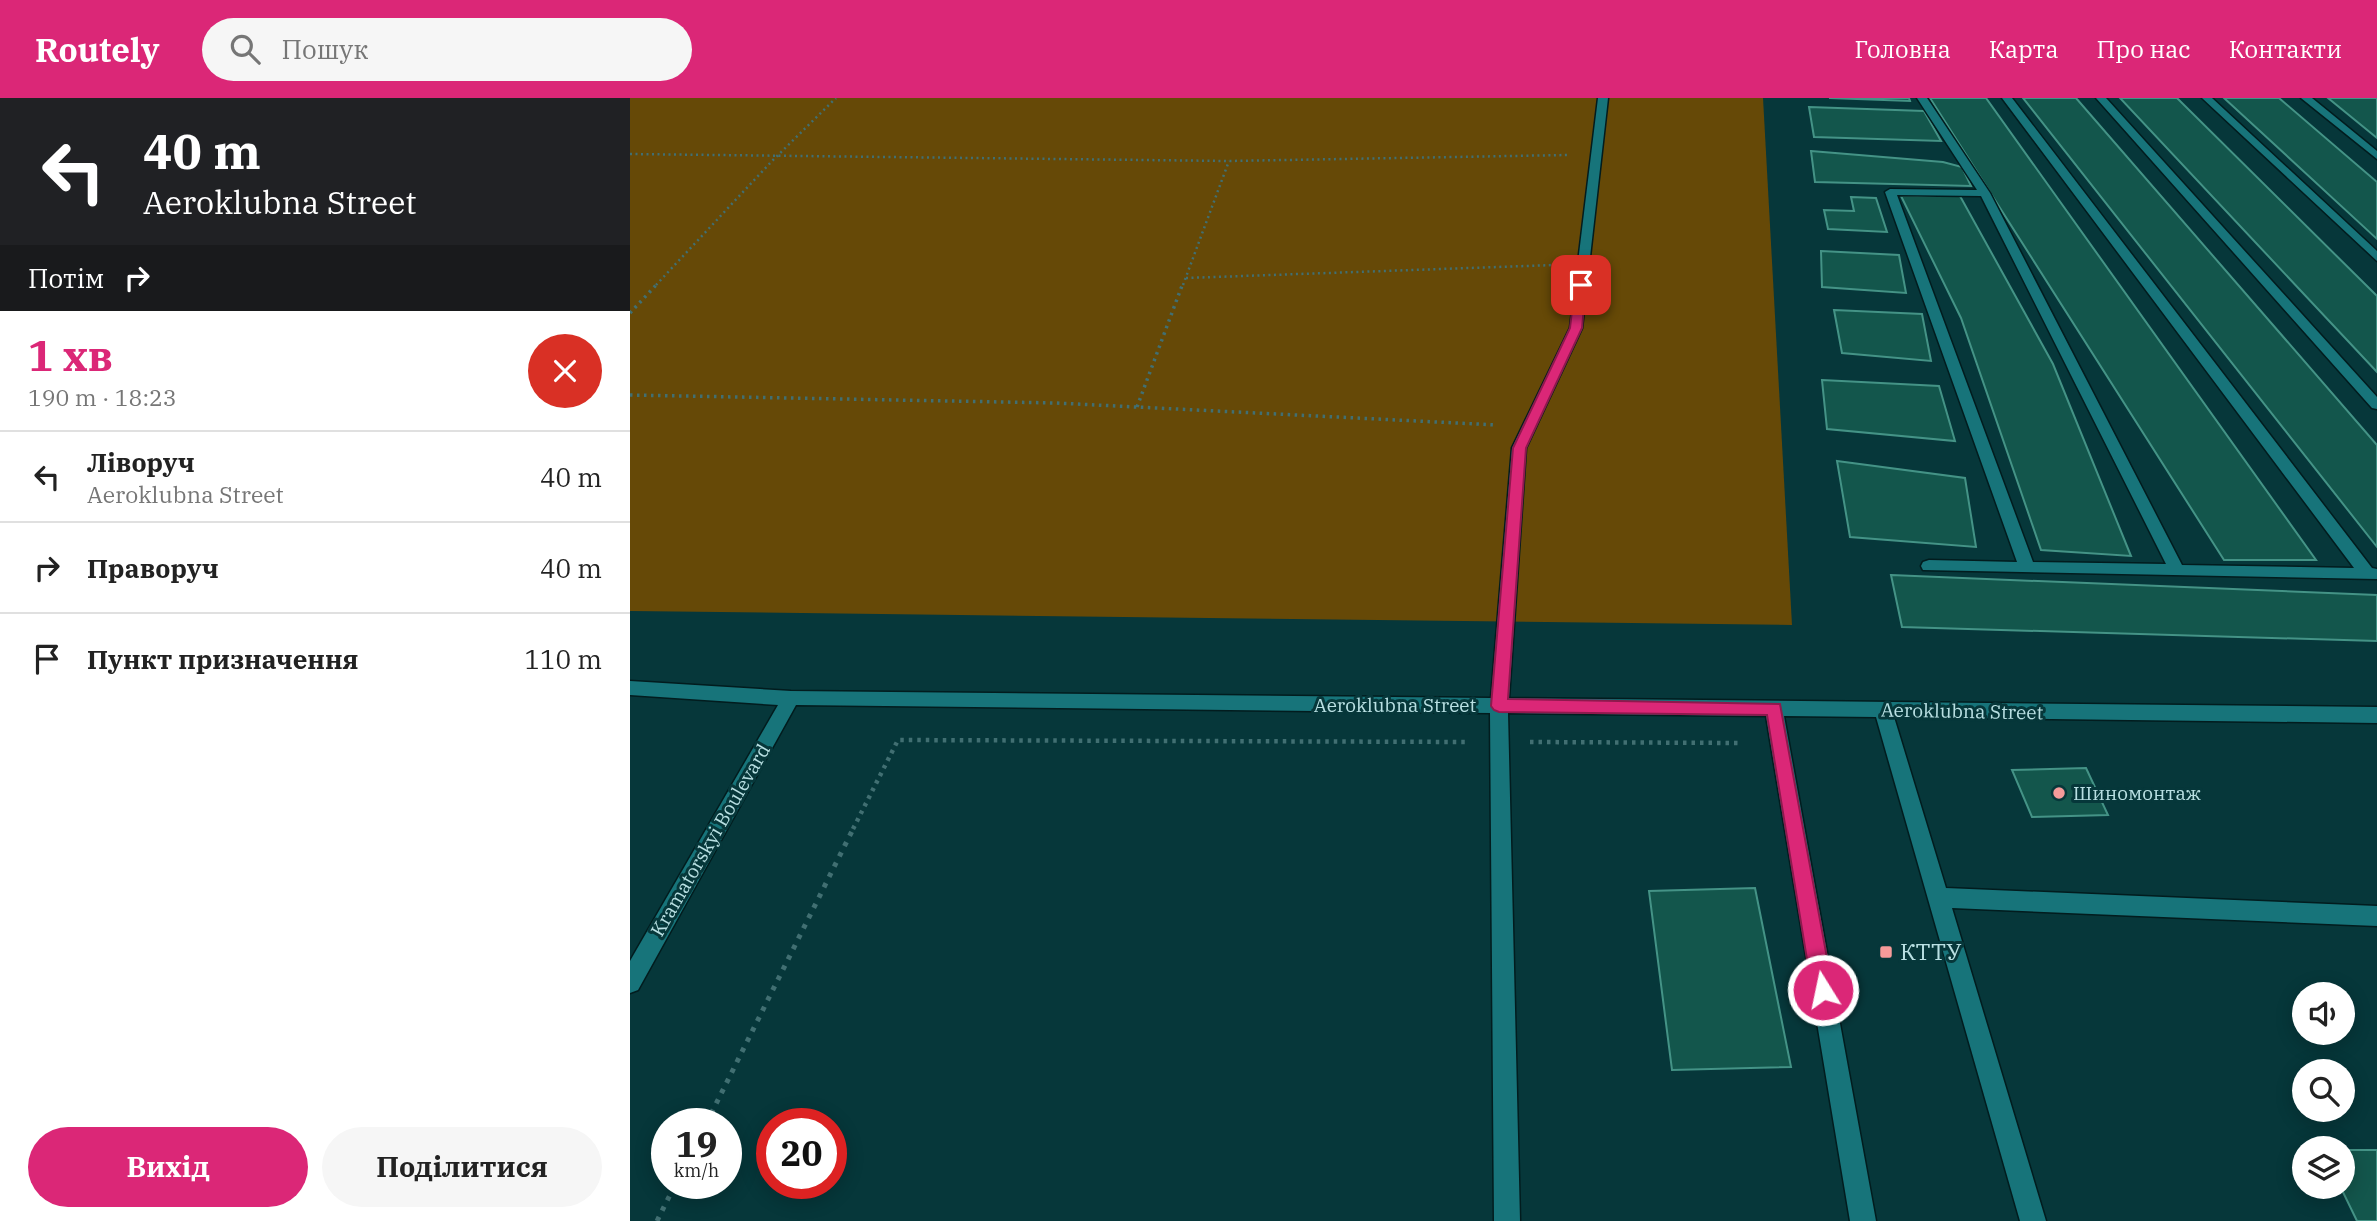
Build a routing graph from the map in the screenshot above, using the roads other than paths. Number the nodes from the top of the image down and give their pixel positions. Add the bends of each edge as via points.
1 (1603, 98) edge
2 (1922, 98) edge
3 (2007, 98) edge
4 (2101, 98) edge
5 (2207, 98) edge
6 (2306, 98) edge
7 (2377, 156) edge
8 (1985, 193) junction
9 (2377, 257) edge
10 (2377, 405) edge
11 (1929, 566) dead end
12 (2027, 568) junction
13 (2177, 571) junction
14 (2373, 574) edge
15 (630, 688) edge
16 (791, 698) junction
17 (1499, 706) junction
18 (1774, 709) junction
19 (1882, 710) junction
20 (2377, 715) edge
21 (1938, 898) junction
22 (2377, 916) edge
23 (630, 982) edge
24 (1507, 1221) edge
25 (1863, 1221) edge
26 (2033, 1221) edge

1 - 17 street via 1576,328 1519,448
2 - 8 street
3 - 14 street
4 - 10 street
5 - 9 street
6 - 7 street
8 - 12 street via 1890,192
8 - 13 street
11 - 12 street
12 - 13 street
13 - 14 street
15 - 16 street, Aeroklubna Street
16 - 17 street, Aeroklubna Street
16 - 23 street, Kramatorskyi Boulevard
17 - 18 street, Aeroklubna Street
17 - 24 street
18 - 19 street, Aeroklubna Street
18 - 25 street
19 - 20 street, Aeroklubna Street
19 - 21 street
21 - 22 street
21 - 26 street

